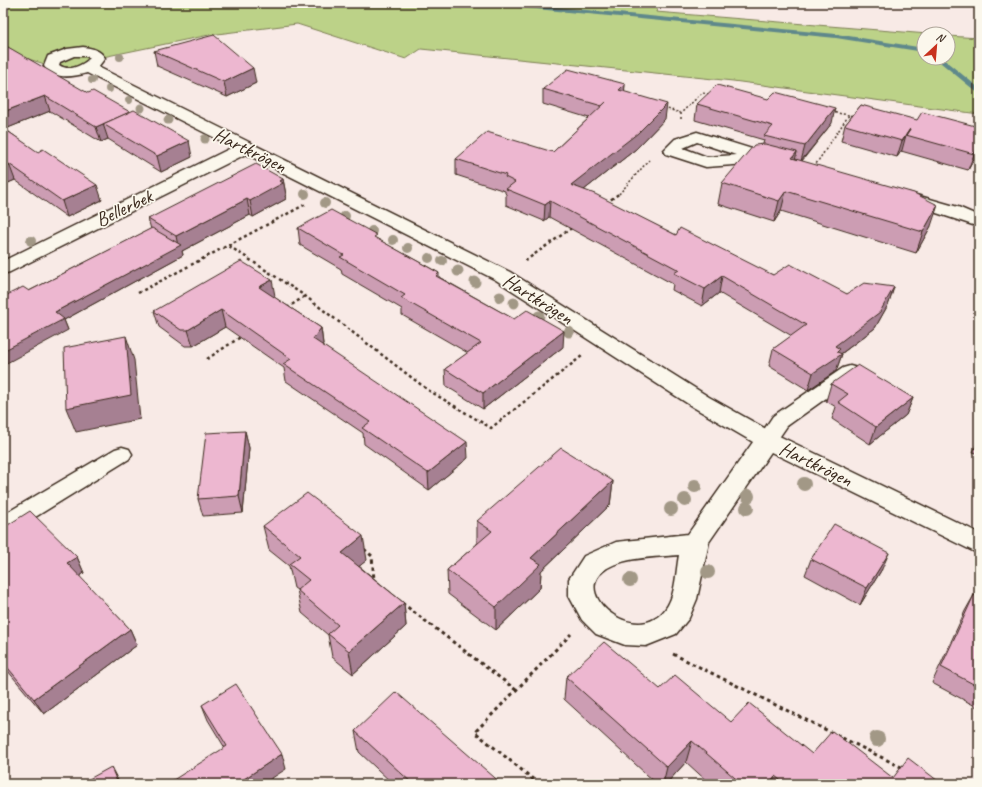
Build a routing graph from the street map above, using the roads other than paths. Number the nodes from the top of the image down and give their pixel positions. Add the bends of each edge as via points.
1 (88, 68) dead end
2 (676, 146) road end
3 (245, 148) junction
4 (811, 171) edge
5 (896, 194) edge
6 (979, 222) edge
7 (3, 268) edge
8 (855, 369) edge
9 (767, 440) junction
10 (122, 454) dead end
11 (3, 526) edge
12 (695, 543) junction
13 (979, 544) edge

1 - 3 street, Hartkrögen
2 - 4 street via 697,136 761,158
3 - 7 street, Bellerbek
3 - 9 street, Hartkrögen via 503,276 700,402
5 - 6 street
8 - 9 lane via 780,421
9 - 12 street
9 - 13 street, Hartkrögen
10 - 11 lane
12 - 12 street via 682,603 676,616 666,626 656,631 633,634 617,631 602,624 590,614 584,602 582,580 594,562 616,552

